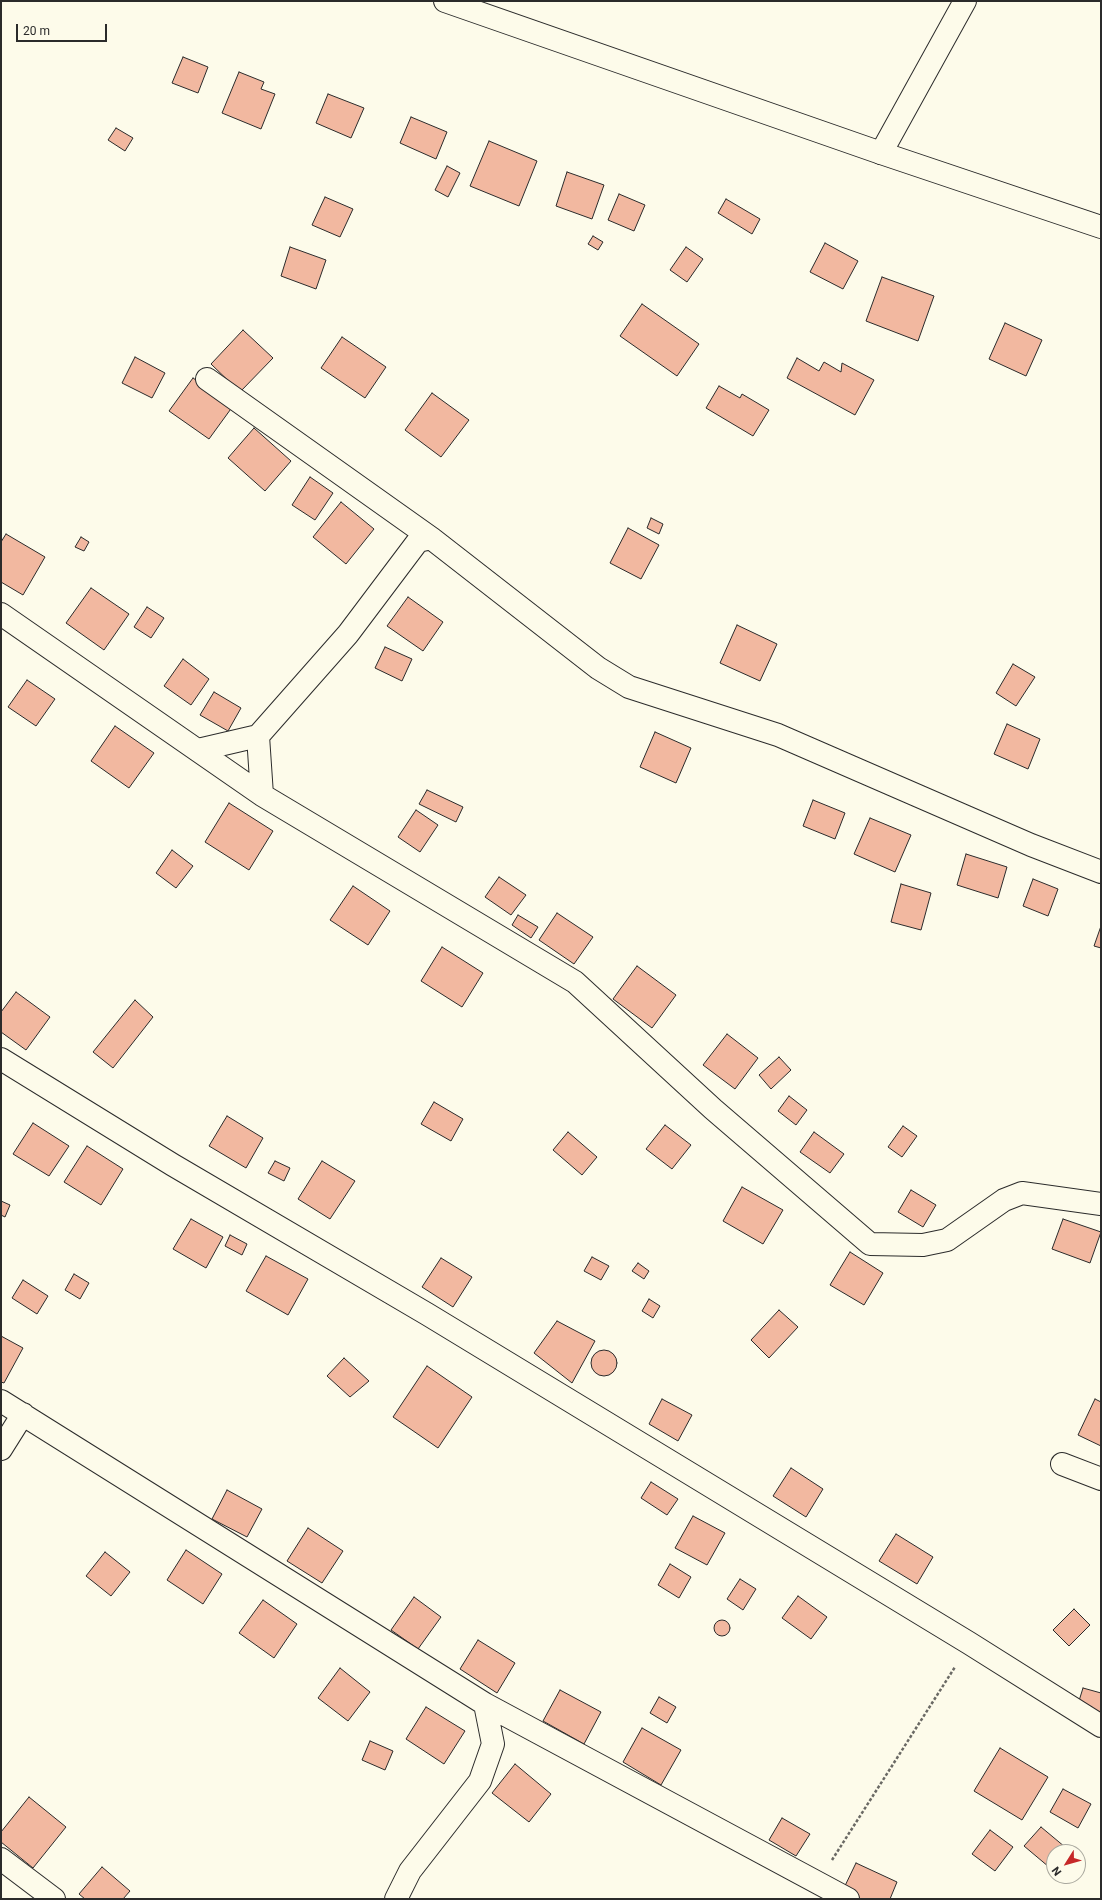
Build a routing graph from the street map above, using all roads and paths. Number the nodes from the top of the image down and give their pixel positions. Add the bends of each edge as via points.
1 (445, 1) edge
2 (965, 1) edge
3 (881, 153) junction
4 (1101, 228) edge
5 (207, 379) dead end
6 (431, 538) junction
7 (1, 614) edge
8 (258, 736) junction
9 (198, 750) junction
10 (262, 795) junction
11 (1101, 872) edge
12 (1, 1059) edge
13 (1101, 1204) edge
14 (1, 1401) edge
15 (23, 1414) junction
16 (1, 1449) edge
17 (1062, 1464) dead end
18 (1101, 1479) edge
19 (969, 1643) junction
20 (485, 1704) junction
21 (1101, 1726) edge
22 (1, 1859) edge
23 (818, 1882) junction
24 (54, 1899) edge
25 (396, 1899) edge
26 (848, 1899) edge

1 - 3 street
2 - 3 street
3 - 4 street
5 - 6 street
6 - 8 street via 418,541 348,634
6 - 11 street via 598,668 629,687 778,735 1031,845
7 - 9 street
8 - 9 street
8 - 10 street
9 - 10 street
10 - 13 street via 575,982 713,1109 870,1244 923,1245 947,1240 1004,1200 1022,1193
12 - 19 street via 173,1165 448,1326
14 - 15 street
15 - 16 street
15 - 20 street
17 - 18 street
19 - 21 street
19 - 23 path
20 - 23 street
20 - 25 street via 493,1744 480,1781 410,1871
22 - 24 street
23 - 26 street

